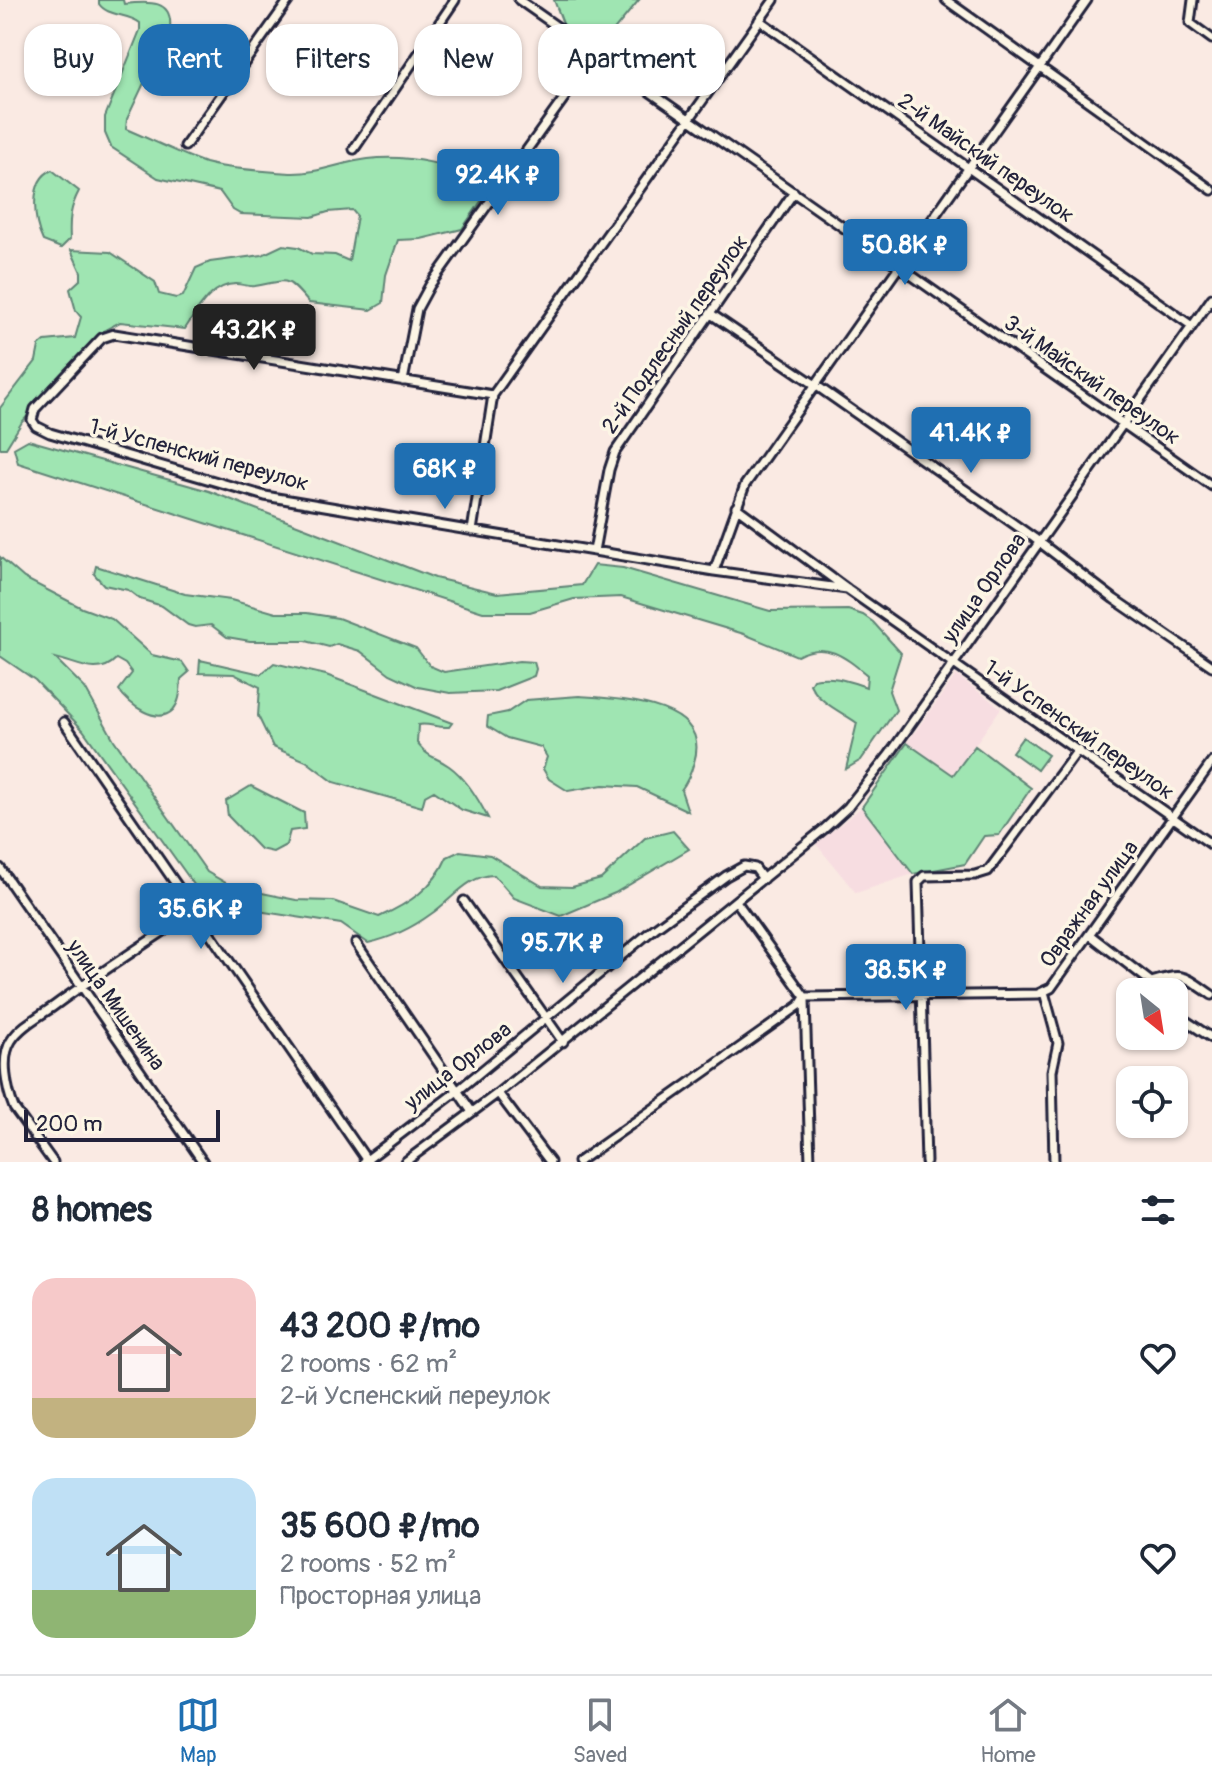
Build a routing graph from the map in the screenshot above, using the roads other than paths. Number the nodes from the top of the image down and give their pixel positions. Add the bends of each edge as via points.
1 (289, 0) edge
2 (455, 0) edge
3 (519, 0) edge
4 (774, 0) edge
5 (946, 0) edge
6 (1087, 0) edge
7 (1195, 0) edge
8 (759, 20) junction
9 (552, 24) edge
10 (1212, 39) edge
11 (1040, 68) junction
12 (566, 96) edge
13 (656, 96) edge
14 (689, 118) junction
15 (185, 146) dead end
16 (354, 149) dead end
17 (968, 167) junction
18 (1212, 190) edge
19 (794, 192) junction
20 (900, 267) junction
21 (1212, 298) edge
22 (711, 314) junction
23 (1192, 326) junction
24 (403, 381) junction
25 (817, 386) junction
26 (493, 395) junction
27 (1124, 423) junction
28 (1212, 486) edge
29 (736, 507) junction
30 (472, 531) junction
31 (1039, 542) junction
32 (594, 551) junction
33 (714, 571) junction
34 (847, 589) junction
35 (954, 663) junction
36 (1212, 666) edge
37 (64, 722) dead end
38 (1078, 750) junction
39 (1212, 762) edge
40 (1173, 818) junction
41 (1212, 845) edge
42 (0, 868) edge
43 (763, 879) junction
44 (464, 901) dead end
45 (736, 901) junction
46 (193, 912) junction
47 (1090, 935) junction
48 (356, 943) dead end
49 (1146, 978) edge
50 (1162, 978) edge
51 (1185, 978) edge
52 (1188, 979) edge
53 (82, 986) junction
54 (1044, 992) junction
55 (922, 995) junction
56 (1212, 995) edge
57 (805, 997) junction
58 (546, 1020) junction
59 (1188, 1022) edge
60 (1212, 1038) edge
61 (563, 1042) junction
62 (456, 1092) junction
63 (498, 1093) junction
64 (472, 1112) junction
65 (366, 1161) edge
66 (53, 1162) edge
67 (203, 1162) edge
68 (405, 1162) edge
69 (550, 1162) edge
70 (578, 1162) edge
71 (810, 1162) edge
72 (926, 1162) edge
73 (1054, 1162) edge

1 - 15 street
2 - 16 street
3 - 9 street, 3-й Майский переулок
4 - 8 street
5 - 11 street
6 - 11 street
7 - 10 street via 1190,23
8 - 14 street
8 - 17 street, 2-й Майский переулок
11 - 17 street
11 - 18 street
12 - 24 street via 430,285 417,309
13 - 14 street, 3-й Майский переулок
14 - 19 street, 3-й Майский переулок
14 - 26 street
17 - 20 street
17 - 23 street, 2-й Майский переулок
19 - 20 street, 3-й Майский переулок
19 - 22 street, 2-й Подлесный переулок
20 - 25 street
20 - 27 street, 3-й Майский переулок
21 - 23 street, улица Орлова
22 - 25 street
22 - 32 street, 2-й Подлесный переулок via 615,452
23 - 27 street, улица Орлова
24 - 26 street
24 - 30 street, 1-й Успенский переулок via 114,334 102,338 35,409 32,420 50,433 265,496
25 - 29 street via 745,485
25 - 31 street
26 - 30 street
27 - 28 street, 3-й Майский переулок
27 - 31 street, улица Орлова
29 - 33 street
29 - 34 street, 1-й Успенский переулок
30 - 32 street, 1-й Успенский переулок
31 - 35 street, улица Орлова
31 - 36 street
32 - 33 street, 1-й Успенский переулок
33 - 34 street, 1-й Успенский переулок
34 - 35 street, 1-й Успенский переулок
35 - 38 street, 1-й Успенский переулок
35 - 43 street, улица Орлова via 851,803
37 - 46 street
38 - 40 street, 1-й Успенский переулок
38 - 55 street via 988,871 924,876 918,882
39 - 40 street, Овражная улица
40 - 41 street, 1-й Успенский переулок
40 - 47 street, Овражная улица
42 - 53 street, улица Мишенина
43 - 45 street, улица Орлова
43 - 58 street, улица Орлова via 755,868 744,866 726,876
44 - 58 street
45 - 57 street
45 - 61 street, улица Орлова
46 - 53 street
46 - 65 street
47 - 49 street
47 - 54 street, Овражная улица
48 - 62 street
50 - 51 street
52 - 56 street
53 - 66 street via 20,1031 6,1051 14,1108
53 - 67 street, улица Мишенина
54 - 55 street, Овражная улица
54 - 73 street via 1058,1043 1052,1071
55 - 57 street, Овражная улица
55 - 72 street
57 - 70 street
57 - 71 street
58 - 61 street
58 - 62 street, улица Орлова
59 - 60 street
61 - 63 street, улица Орлова
62 - 64 street
62 - 65 street, улица Орлова
63 - 64 street, улица Орлова
63 - 69 street
64 - 68 street, улица Орлова

